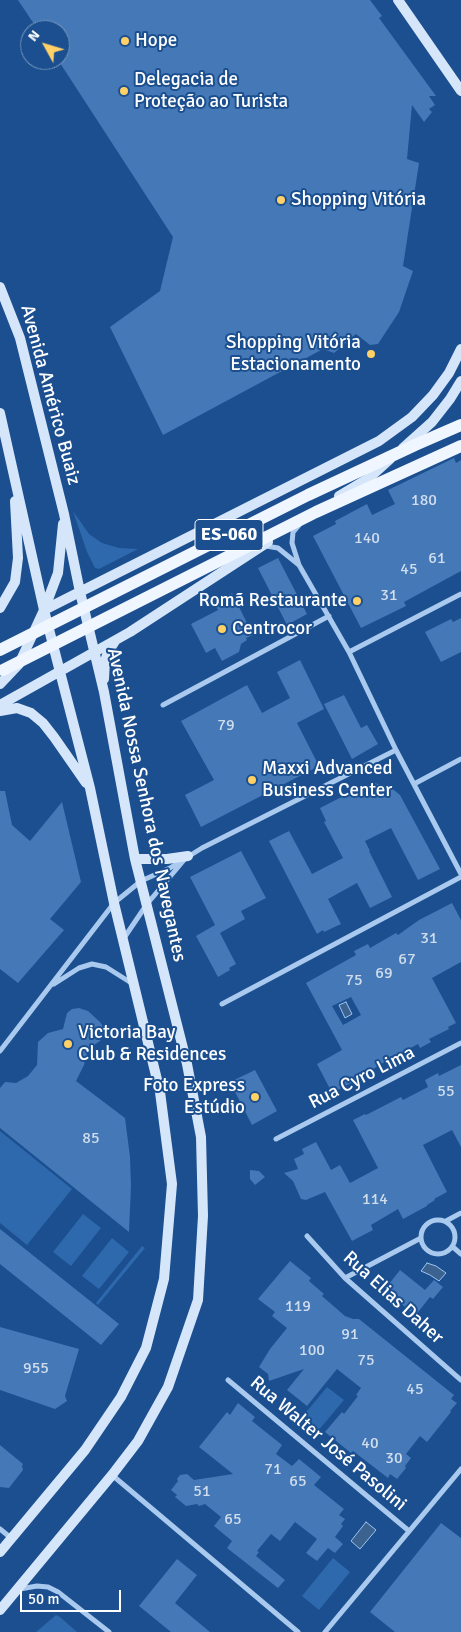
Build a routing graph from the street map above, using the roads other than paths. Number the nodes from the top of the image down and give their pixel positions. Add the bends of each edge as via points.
1 (398, 0) edge
2 (461, 90) edge
3 (0, 287) edge
4 (461, 349) edge
5 (461, 381) edge
6 (0, 413) edge
7 (461, 426) edge
8 (461, 446) edge
9 (14, 472) junction
10 (64, 514) junction
11 (303, 519) junction
12 (254, 551) junction
13 (299, 565) junction
14 (80, 592) junction
15 (461, 594) edge
16 (0, 608) edge
17 (44, 610) junction
18 (329, 616) junction
19 (115, 641) junction
20 (0, 650) edge
21 (95, 652) junction
22 (349, 652) junction
23 (3, 670) dead end
24 (61, 670) junction
25 (0, 684) edge
26 (104, 692) junction
27 (0, 705) edge
28 (163, 705) dead end
29 (0, 711) edge
30 (396, 750) junction
31 (461, 759) edge
32 (414, 784) junction
33 (90, 788) junction
34 (188, 856) junction
35 (136, 859) junction
36 (461, 875) edge
37 (141, 881) junction
38 (114, 903) junction
39 (147, 904) junction
40 (124, 939) junction
41 (134, 984) junction
42 (52, 985) junction
43 (222, 1004) dead end
44 (461, 1043) edge
45 (0, 1051) edge
46 (276, 1139) dead end
47 (461, 1214) edge
48 (446, 1221) junction
49 (307, 1236) dead end
50 (421, 1238) junction
51 (453, 1247) junction
52 (461, 1254) edge
53 (345, 1278) junction
54 (228, 1380) dead end
55 (461, 1380) edge
56 (461, 1469) edge
57 (112, 1475) junction
58 (0, 1529) edge
59 (409, 1531) junction
60 (11, 1538) junction
61 (0, 1552) edge
62 (17, 1590) junction
63 (0, 1610) edge
64 (109, 1632) edge
65 (298, 1632) edge
66 (325, 1632) edge

1 - 2 main road
3 - 10 main road, Avenida Américo Buaiz via 20,338
4 - 14 main road via 449,373 432,395 412,417 379,441
5 - 11 main road via 432,422 369,478
6 - 9 main road
7 - 20 main road, ES-060, bridge via 308,495
8 - 23 main road, ES-060, bridge via 316,512
9 - 16 main road via 18,558 14,582
9 - 17 main road
10 - 14 main road, Avenida Nossa Senhora dos Navegantes
10 - 17 main road via 58,573
11 - 12 main road
11 - 13 street via 293,532 292,543
12 - 13 street via 266,546 278,548
12 - 19 main road
13 - 18 street
14 - 17 main road
14 - 21 main road, Avenida Nossa Senhora dos Navegantes
15 - 22 street
17 - 24 main road
17 - 25 main road via 19,664
18 - 22 street
18 - 28 street
19 - 21 main road
19 - 26 main road via 105,661
21 - 24 main road
21 - 26 main road, Avenida Nossa Senhora dos Navegantes
22 - 30 street
24 - 27 main road
24 - 33 main road
26 - 35 main road, Avenida Nossa Senhora dos Navegantes
29 - 33 main road via 17,708 31,713 43,723
30 - 32 street
30 - 34 street
31 - 32 street
32 - 36 street
33 - 38 main road
34 - 35 main road
34 - 37 street
34 - 39 street
35 - 37 main road, Avenida Nossa Senhora dos Navegantes
36 - 43 street
37 - 38 street
37 - 39 main road, Avenida Nossa Senhora dos Navegantes
38 - 40 main road
38 - 42 street
39 - 40 street
39 - 57 main road, Avenida Nossa Senhora dos Navegantes via 202,1137 203,1216 198,1300 168,1386 138,1441
40 - 41 main road
41 - 42 street via 106,966 92,964 79,968
41 - 60 main road via 160,1092 172,1184 164,1279 146,1348 121,1397 85,1450
42 - 45 street
44 - 46 street, Rua Cyro Lima
47 - 48 street
48 - 50 street via 431,1221 422,1230
48 - 51 street via 456,1235
49 - 53 street, Rua Elias Daher
50 - 51 street via 426,1249 435,1254 445,1253
50 - 53 street
51 - 52 street
53 - 55 street, Rua Elias Daher
54 - 59 street, Rua Walter José Pasolini
56 - 59 street
57 - 62 main road, Avenida Nossa Senhora dos Navegantes
57 - 65 street
58 - 60 street
59 - 66 street
60 - 61 main road
62 - 63 main road, Avenida Nossa Senhora dos Navegantes
62 - 64 street via 37,1586 53,1590

